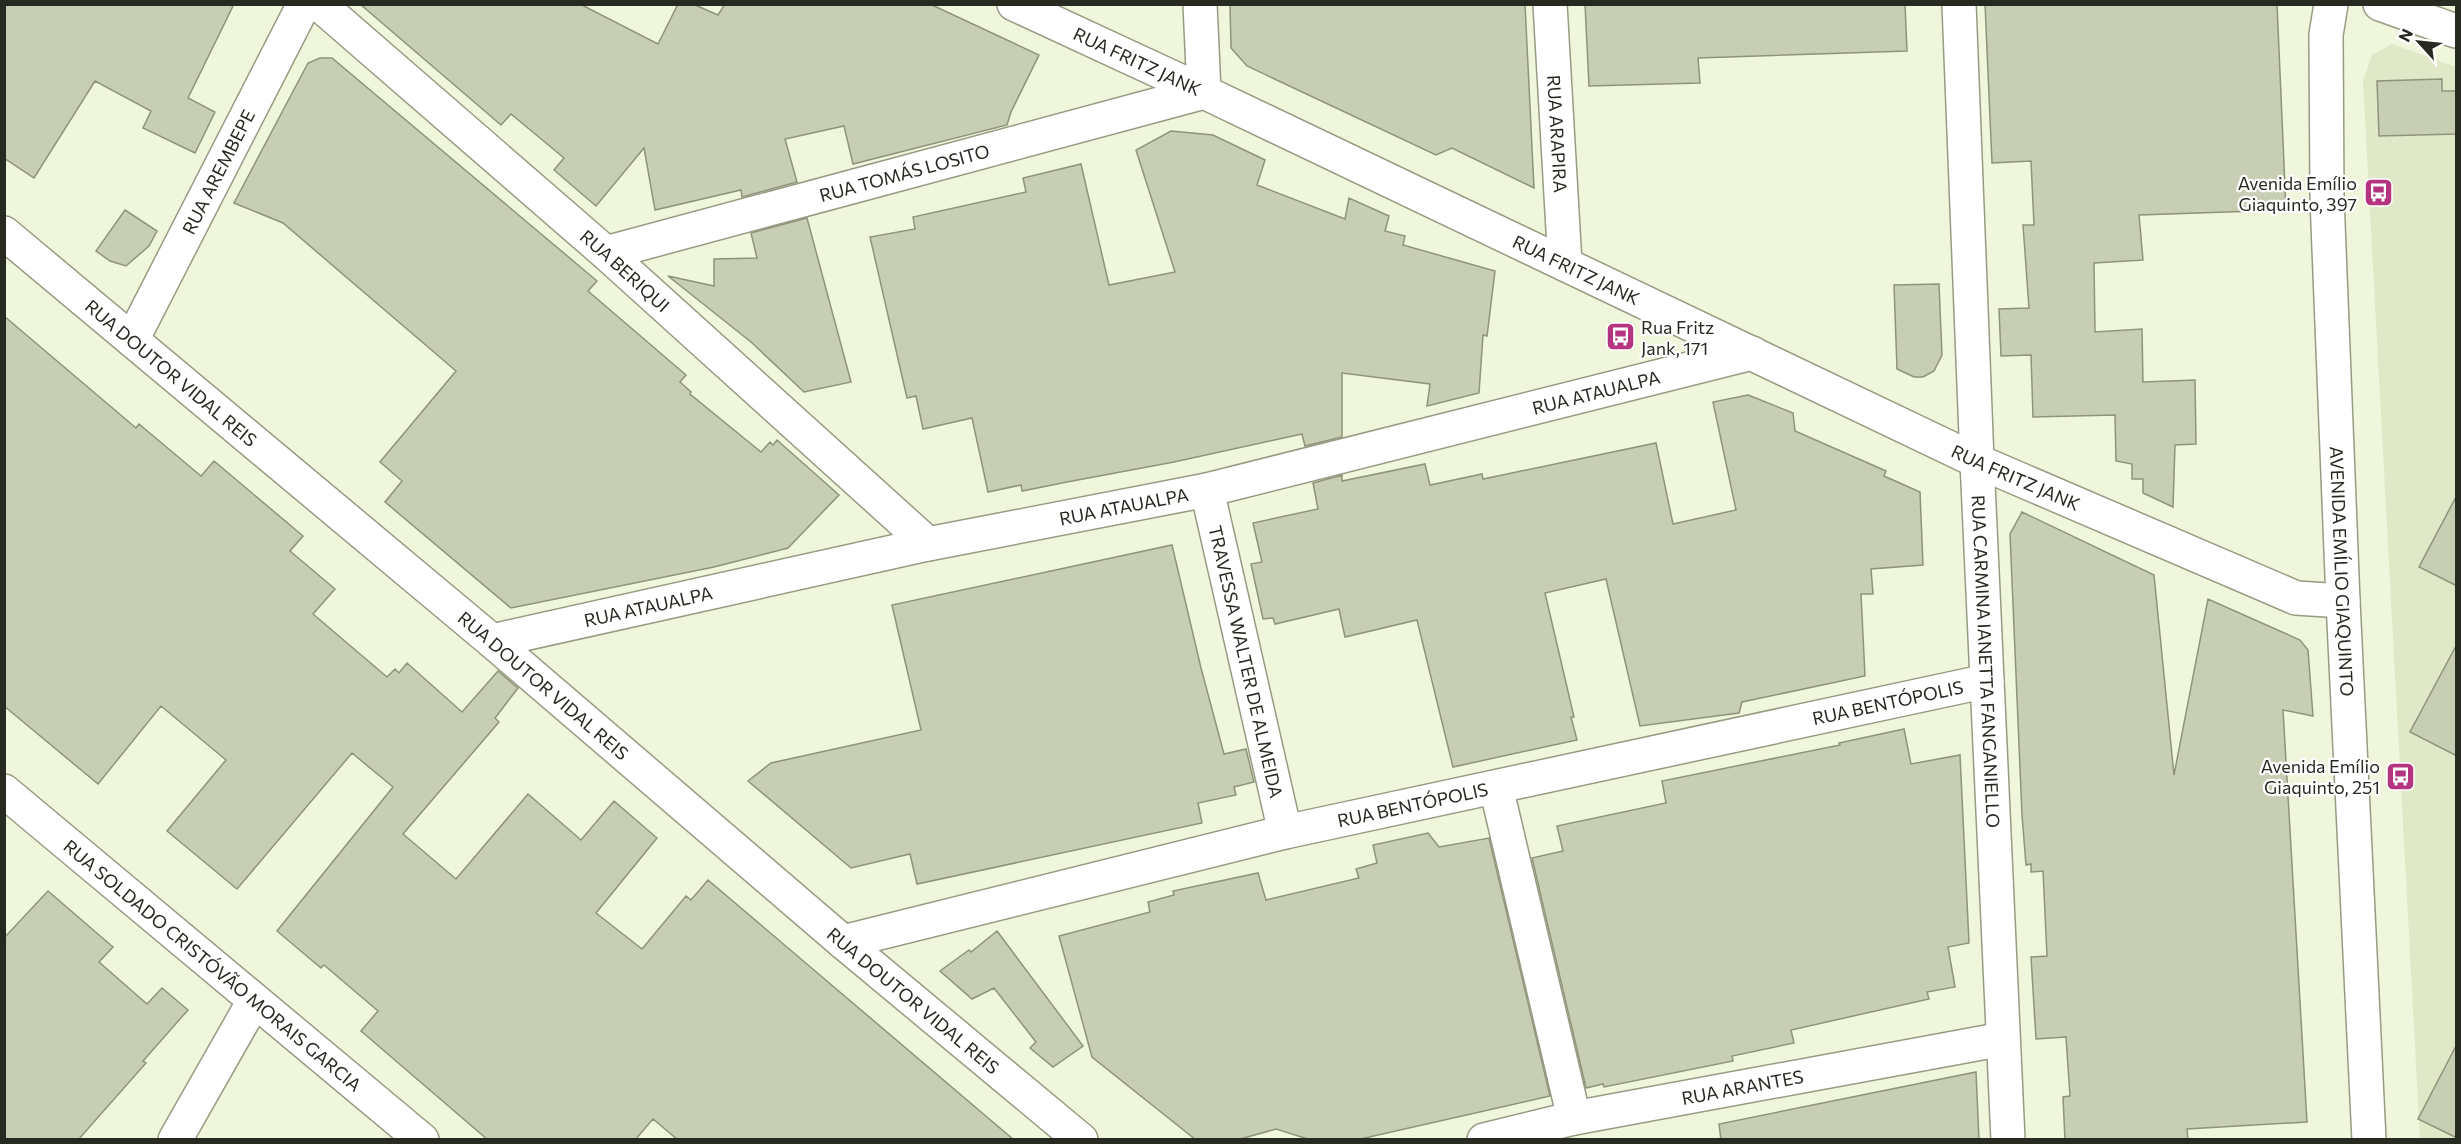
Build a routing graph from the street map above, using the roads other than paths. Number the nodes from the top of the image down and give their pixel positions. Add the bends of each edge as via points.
1 (304, 4) edge
2 (320, 4) edge
3 (1014, 4) edge
4 (1200, 4) edge
5 (1550, 4) edge
6 (1959, 4) edge
7 (2331, 4) edge
8 (2380, 4) edge
9 (2457, 32) edge
10 (1204, 92) junction
11 (4, 233) edge
12 (606, 253) junction
13 (1565, 264) junction
14 (132, 340) junction
15 (1752, 353) junction
16 (1977, 461) junction
17 (1207, 490) junction
18 (928, 544) junction
19 (2343, 601) junction
20 (492, 641) junction
21 (1987, 681) junction
22 (1496, 787) junction
23 (4, 791) edge
24 (1285, 832) junction
25 (843, 942) junction
26 (254, 1001) junction
27 (2003, 1039) junction
28 (1574, 1118) junction
29 (175, 1140) edge
30 (422, 1140) edge
31 (1081, 1140) edge
32 (1484, 1140) edge
33 (2008, 1140) edge
34 (2369, 1140) edge

1 - 14 street, RUA AREMBEPE
2 - 12 street, RUA BERIQUI
3 - 10 street, RUA FRITZ JANK
4 - 10 street
5 - 13 street, RUA ARAPIRA
6 - 16 street, RUA CARMINA IANETTA FANGANIELLO
7 - 19 street, AVENIDA EMÍLIO GIAQUINTO via 2326,35 2327,198
8 - 9 street
10 - 12 street, RUA TOMÁS LOSITO
10 - 13 street, RUA FRITZ JANK
11 - 14 street, RUA DOUTOR VIDAL REIS
12 - 18 street, RUA BERIQUI
13 - 15 street, RUA FRITZ JANK
14 - 20 street, RUA DOUTOR VIDAL REIS
15 - 16 street, RUA FRITZ JANK
15 - 17 street, RUA ATAUALPA
16 - 19 street, RUA FRITZ JANK via 2296,598
16 - 21 street, RUA CARMINA IANETTA FANGANIELLO
17 - 18 street, RUA ATAUALPA
17 - 24 street, TRAVESSA WALTER DE ALMEIDA
18 - 20 street, RUA ATAUALPA
19 - 34 street, AVENIDA EMÍLIO GIAQUINTO
20 - 25 street, RUA DOUTOR VIDAL REIS
21 - 22 street, RUA BENTÓPOLIS
21 - 27 street, RUA CARMINA IANETTA FANGANIELLO
22 - 24 street, RUA BENTÓPOLIS
22 - 28 street
23 - 26 street, RUA SOLDADO CRISTÓVÃO MORAIS GARCIA
24 - 25 street, RUA BENTÓPOLIS
25 - 31 street, RUA DOUTOR VIDAL REIS
26 - 29 street
26 - 30 street, RUA SOLDADO CRISTÓVÃO MORAIS GARCIA
27 - 28 street, RUA ARANTES
27 - 33 street, RUA CARMINA IANETTA FANGANIELLO
28 - 32 street, RUA ARANTES

